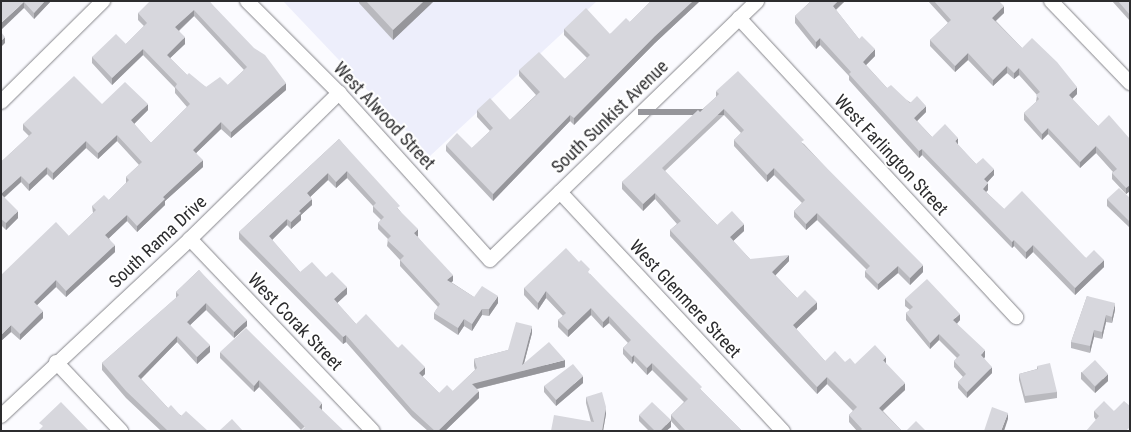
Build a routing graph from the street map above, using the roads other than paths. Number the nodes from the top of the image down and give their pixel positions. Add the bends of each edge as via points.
1 (103, 1) edge
2 (246, 1) edge
3 (757, 1) edge
4 (1051, 1) edge
5 (739, 18) junction
6 (1130, 83) edge
7 (339, 93) junction
8 (1, 102) edge
9 (560, 192) junction
10 (190, 239) junction
11 (490, 260) joint
12 (1016, 317) dead end
13 (56, 362) junction
14 (1, 416) edge
15 (121, 431) edge
16 (373, 431) edge
17 (783, 431) edge

1 - 8 street
2 - 7 street, West Alwood Street
3 - 5 street, South Sunkist Avenue
4 - 6 street
5 - 9 street, South Sunkist Avenue
5 - 12 street, West Farlington Street
7 - 10 street, South Rama Drive
7 - 11 street, West Alwood Street
9 - 11 street, South Sunkist Avenue
9 - 17 street, West Glenmere Street
10 - 13 street, South Rama Drive
10 - 16 street, West Corak Street
13 - 14 street, South Rama Drive
13 - 15 street

